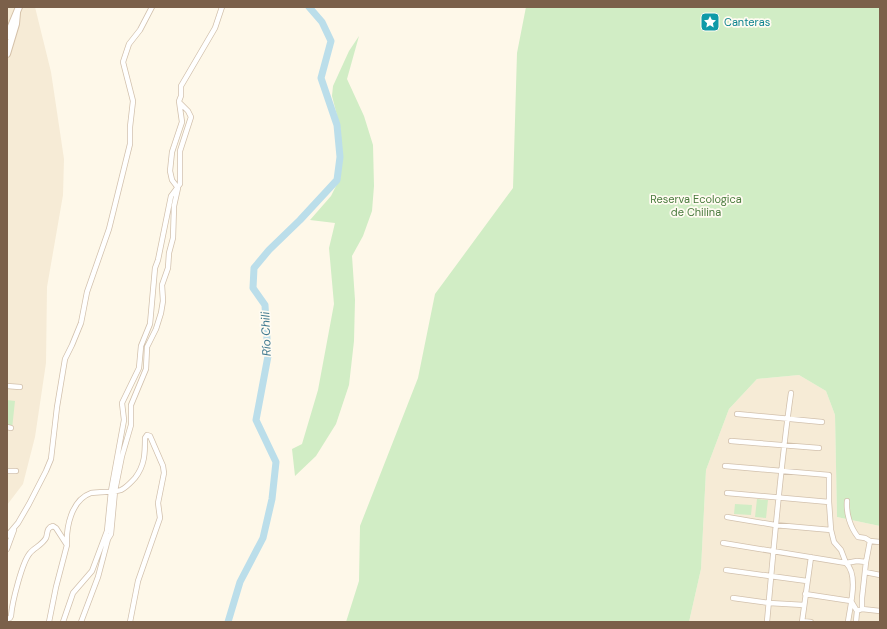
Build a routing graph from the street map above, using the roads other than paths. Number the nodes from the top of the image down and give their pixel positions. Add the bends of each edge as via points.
1 (152, 7) edge
2 (222, 7) edge
3 (18, 10) edge
4 (11, 23) edge
5 (7, 36) edge
6 (7, 52) edge
7 (179, 101) junction
8 (178, 188) junction
9 (7, 386) edge
10 (20, 387) dead end
11 (791, 393) dead end
12 (737, 414) dead end
13 (787, 419) junction
14 (822, 422) dead end
15 (731, 441) dead end
16 (783, 445) junction
17 (819, 448) dead end
18 (725, 466) dead end
19 (7, 471) edge
20 (16, 471) dead end
21 (780, 471) junction
22 (113, 491) junction
23 (726, 493) dead end
24 (778, 498) junction
25 (847, 501) dead end
26 (829, 502) junction
27 (727, 517) dead end
28 (775, 524) junction
29 (15, 527) junction
30 (832, 530) junction
31 (7, 536) edge
32 (870, 541) junction
33 (880, 542) edge
34 (724, 543) dead end
35 (67, 545) junction
36 (7, 549) edge
37 (772, 550) junction
38 (811, 557) junction
39 (866, 562) junction
40 (846, 563) junction
41 (726, 570) dead end
42 (865, 572) junction
43 (880, 574) edge
44 (771, 577) junction
45 (807, 581) junction
46 (806, 594) junction
47 (733, 598) dead end
48 (851, 601) junction
49 (768, 603) junction
50 (804, 606) junction
51 (860, 610) junction
52 (880, 611) edge
53 (7, 619) edge
54 (802, 621) edge
55 (50, 622) edge
56 (63, 622) edge
57 (81, 622) edge
58 (130, 622) edge
59 (767, 622) edge
60 (811, 622) edge
61 (848, 622) edge
62 (856, 622) edge

1 - 29 street via 129,44 122,62 133,101 130,144 109,229 87,292 81,323 65,359 51,459
2 - 7 street via 209,40 182,83
3 - 4 main road
4 - 5 main road
4 - 6 main road
7 - 8 street via 182,122 172,152 170,172
7 - 8 street via 191,117 180,151
8 - 22 street via 174,206 173,238 162,285 163,301 159,321 147,347 146,369 132,402 131,425
8 - 22 street via 172,196 155,268 151,320 141,346 139,368 122,403 124,420
9 - 10 street
11 - 13 street
12 - 13 street
13 - 14 street
13 - 16 street
15 - 16 street
16 - 17 street
16 - 21 street
18 - 21 street
19 - 20 street
21 - 24 street
21 - 26 street via 829,475
22 - 35 street via 90,494 73,508 67,532
22 - 56 street via 107,531 97,559 92,570 73,593
22 - 57 street via 111,534
22 - 58 street via 127,486 140,471 146,454 145,438 147,435 150,436 164,473 158,503 160,518 138,581
23 - 24 street
24 - 26 street
24 - 28 street
25 - 32 street via 848,516 856,534
26 - 30 street
27 - 28 street
28 - 30 street
28 - 37 street
29 - 31 street
29 - 36 street
30 - 40 street via 834,542 841,550
32 - 33 street
32 - 39 street
34 - 37 street
35 - 53 street via 56,528 50,527 45,539 27,558 11,616
35 - 55 street
37 - 38 street
37 - 44 street
38 - 40 street
38 - 45 street
39 - 40 street
39 - 42 street
40 - 48 street via 852,572
41 - 44 street
42 - 43 street
42 - 51 street
44 - 45 street
44 - 49 street
45 - 46 street
46 - 48 street
46 - 50 street
47 - 49 street
48 - 51 street
48 - 61 street
49 - 50 street
49 - 59 street
50 - 54 street
51 - 52 street
51 - 62 street
54 - 60 street

